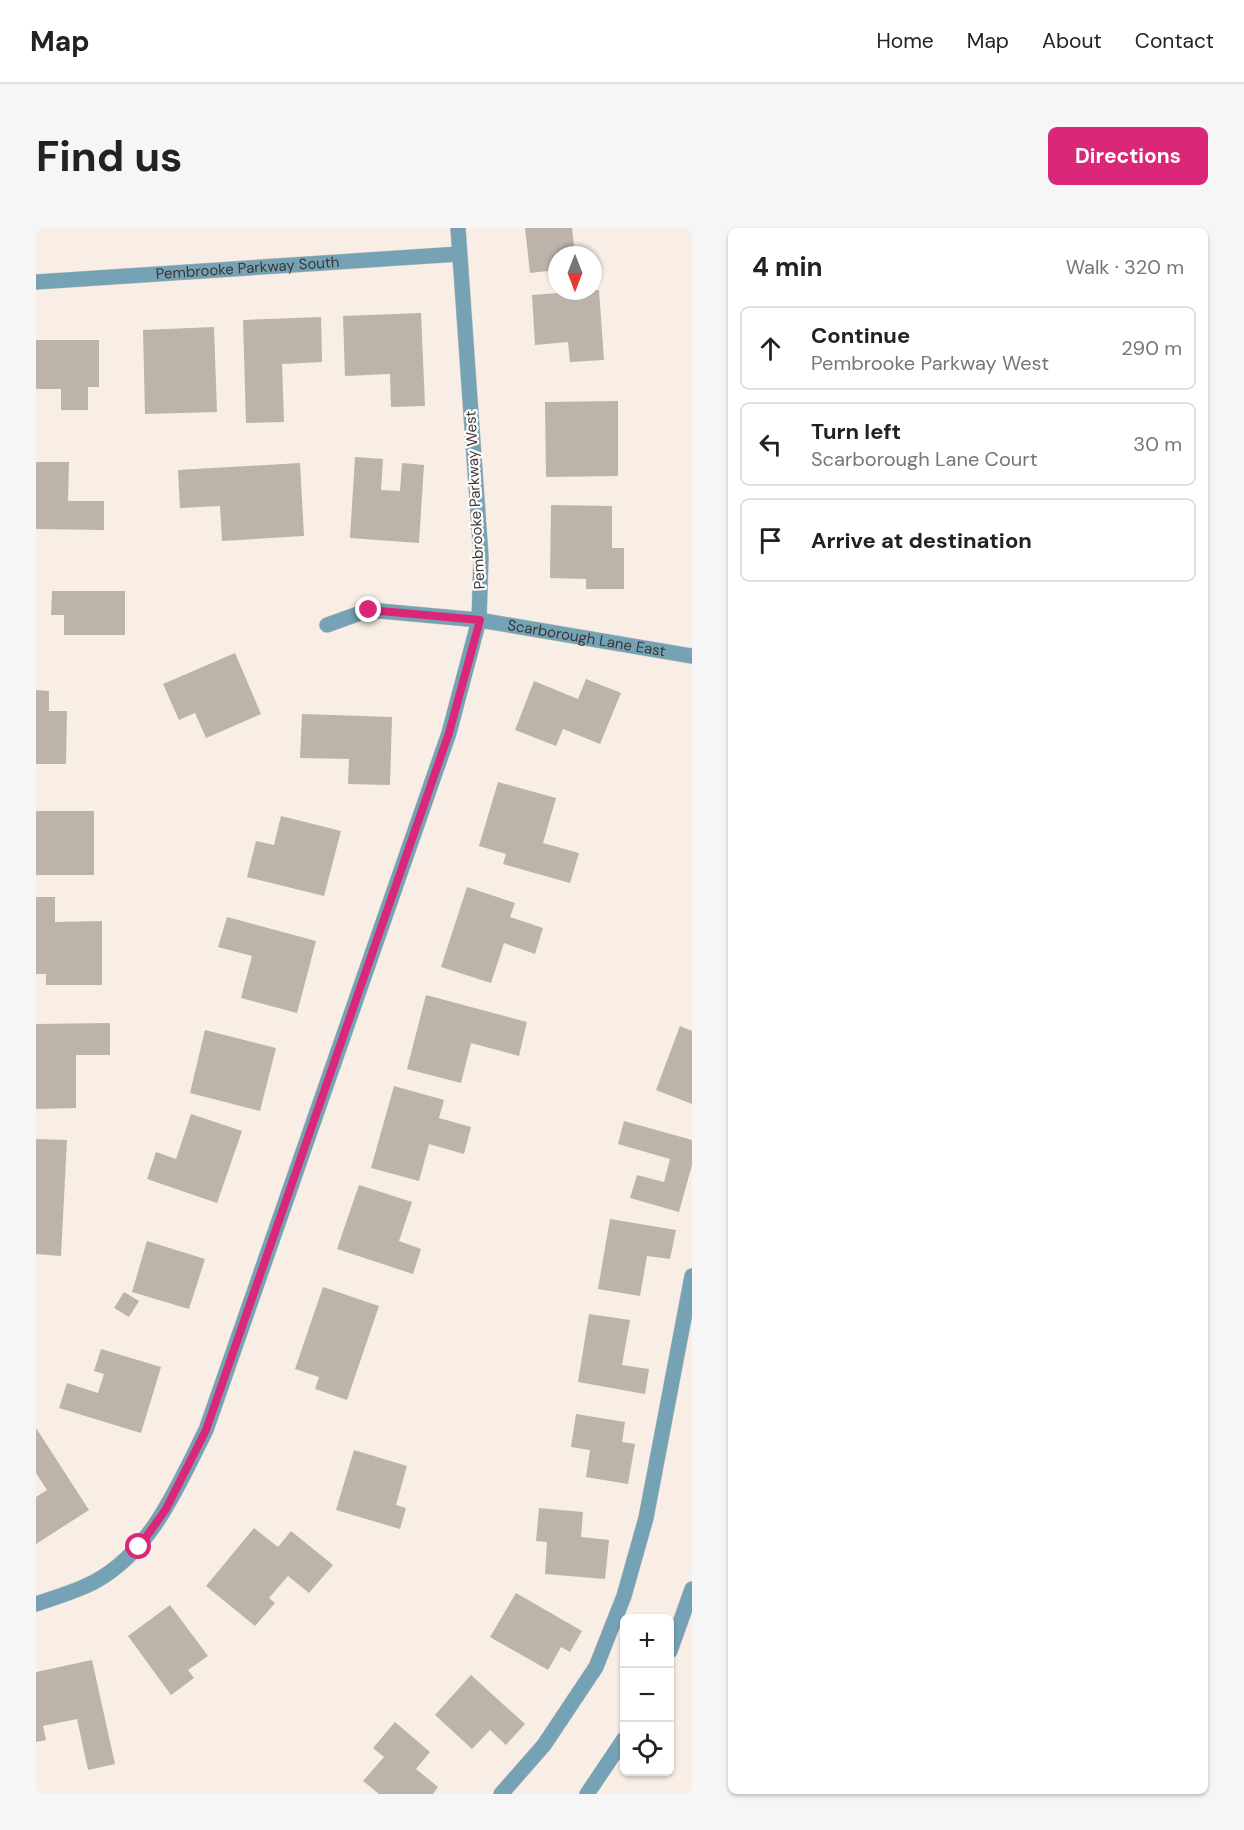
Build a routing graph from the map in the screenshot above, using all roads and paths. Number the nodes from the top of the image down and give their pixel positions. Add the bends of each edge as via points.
1 (458, 228) edge
2 (459, 254) junction
3 (36, 282) edge
4 (480, 620) junction
5 (327, 625) dead end
6 (688, 656) edge
7 (692, 1276) edge
8 (692, 1589) edge
9 (36, 1604) edge
10 (674, 1638) edge
11 (620, 1745) edge
12 (501, 1794) edge
13 (587, 1794) edge

1 - 2 street, Pembrooke Parkway West
2 - 3 street, Pembrooke Parkway South
2 - 4 street, Pembrooke Parkway West via 482,557
4 - 5 street, Scarborough Lane East via 369,610
4 - 6 street, Scarborough Lane East
4 - 9 street, Pembrooke Parkway West via 449,733 206,1430 166,1509 139,1547 98,1580
7 - 12 street via 646,1518 624,1596 596,1667 544,1745
8 - 10 street
11 - 13 street

